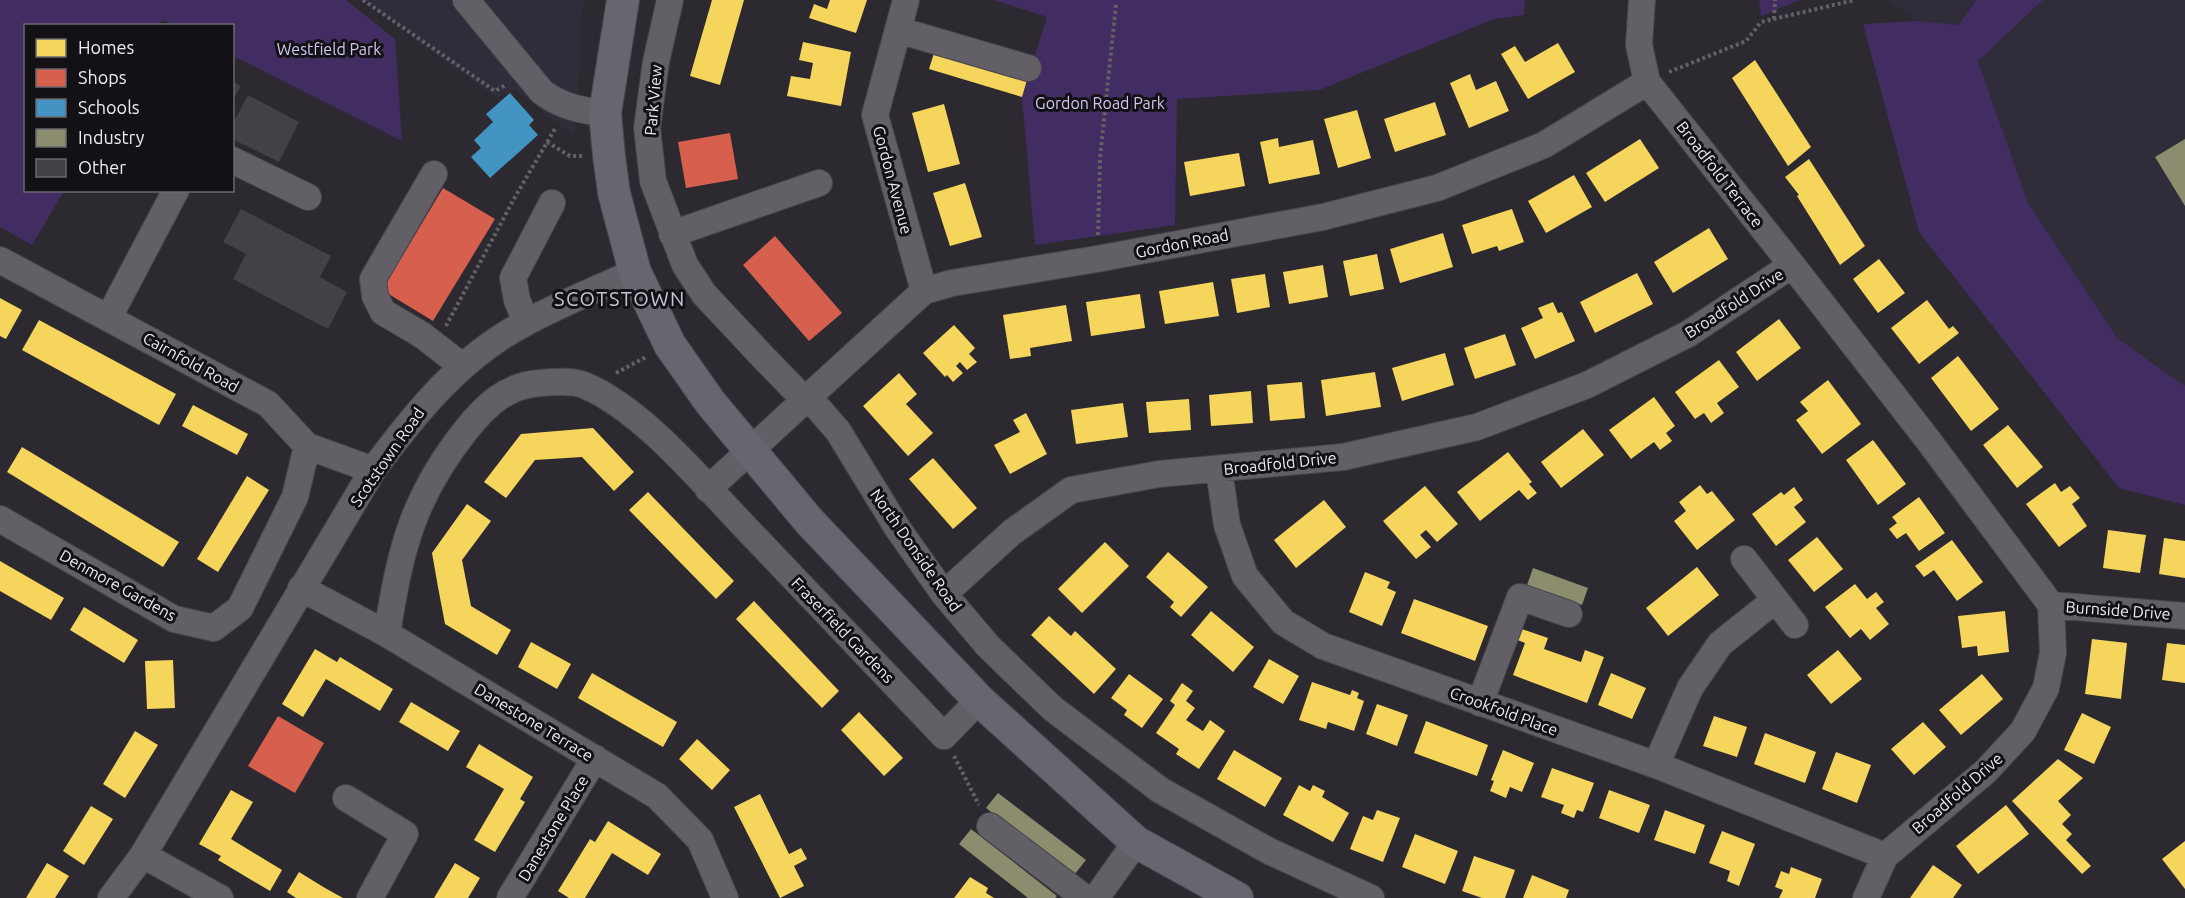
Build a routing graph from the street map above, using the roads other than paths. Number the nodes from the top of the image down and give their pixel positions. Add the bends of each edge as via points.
1 (466, 0) edge
2 (623, 0) edge
3 (670, 0) edge
4 (906, 0) edge
5 (1642, 0) edge
6 (898, 30) junction
7 (1028, 68) dead end
8 (1647, 82) junction
9 (605, 113) junction
10 (234, 161) edge
11 (434, 174) dead end
12 (819, 183) dead end
13 (176, 192) edge
14 (308, 197) dead end
15 (552, 203) dead end
16 (672, 234) junction
17 (0, 260) edge
18 (1792, 266) junction
19 (635, 272) junction
20 (924, 291) junction
21 (109, 317) junction
22 (526, 322) junction
23 (462, 366) junction
24 (807, 400) junction
25 (307, 446) junction
26 (750, 450) junction
27 (373, 470) junction
28 (1219, 470) junction
29 (708, 489) junction
30 (0, 519) edge
31 (1744, 559) dead end
32 (301, 588) junction
33 (944, 594) junction
34 (1775, 600) junction
35 (2051, 606) junction
36 (1569, 614) dead end
37 (2185, 616) edge
38 (1794, 625) dead end
39 (387, 634) junction
40 (979, 700) junction
41 (1480, 703) junction
42 (595, 758) junction
43 (1656, 765) junction
44 (346, 798) dead end
45 (990, 826) road end
46 (1136, 842) junction
47 (143, 855) junction
48 (1885, 856) junction
49 (111, 898) edge
50 (220, 898) edge
51 (370, 898) edge
52 (510, 898) edge
53 (725, 898) edge
54 (1085, 898) edge
55 (1096, 898) edge
56 (1237, 898) edge
57 (1371, 898) edge
58 (1866, 898) edge

1 - 9 street via 542,92 568,106
2 - 9 main road
3 - 16 street, Park View via 647,128 653,181
4 - 6 street, Gordon Avenue
5 - 8 street via 1638,45
6 - 7 street
6 - 20 street, Gordon Avenue via 875,115
8 - 18 street, Broadfold Terrace
8 - 20 street, Gordon Road via 1544,145 1437,188 1323,217
9 - 19 main road via 614,193
10 - 14 street
11 - 23 street via 373,279 375,296 383,312
12 - 16 street
13 - 21 street
15 - 22 street via 513,278
16 - 24 street, North Donside Road via 685,265 704,294
17 - 21 street, Cairnfold Road
18 - 28 street, Broadfold Drive via 1688,334 1587,385 1477,427 1342,457
18 - 35 street, Broadfold Drive
19 - 22 street, Scotstown Road
19 - 26 main road via 670,345
20 - 24 street, Gordon Road
21 - 25 street, Cairnfold Road via 268,404
22 - 23 street, Scotstown Road
23 - 27 street, Scotstown Road via 414,415
24 - 26 street, Gordon Road
24 - 33 street, North Donside Road via 838,432 898,530
25 - 27 street, Cairnfold Road
25 - 30 street, Denmore Gardens via 295,497 240,608 214,628 174,619
26 - 29 street
26 - 40 main road via 809,521
27 - 32 street, Scotstown Road
28 - 33 street, Broadfold Drive via 1159,474 1071,490 1011,533
28 - 41 street, Crookfold Place via 1227,525 1245,576 1282,622 1323,646
29 - 39 street, Fraserfield Gardens via 632,413 582,384 527,384 503,394 483,409 457,441 421,496 403,547
29 - 40 street, Fraserfield Gardens via 944,736
31 - 34 street
32 - 39 street, Danestone Terrace
32 - 47 street, Scotstown Road
33 - 57 street, North Donside Road via 988,646 1052,708 1160,790 1269,851
34 - 38 street
34 - 43 street via 1720,644 1690,688
35 - 37 street, Burnside Drive
35 - 48 street, Broadfold Drive via 2053,653 2046,688 2023,731 1986,771
36 - 41 street via 1520,597
39 - 42 street, Danestone Terrace
40 - 46 main road
41 - 43 street, Crookfold Place
42 - 52 street, Danestone Place
42 - 53 street, Danestone Terrace via 657,796 700,840
43 - 48 street, Crookfold Place
44 - 51 street via 405,834
45 - 54 street
46 - 55 street
46 - 56 main road
47 - 49 street, Scotstown Road
47 - 50 street
48 - 58 street, Broadfold Drive

